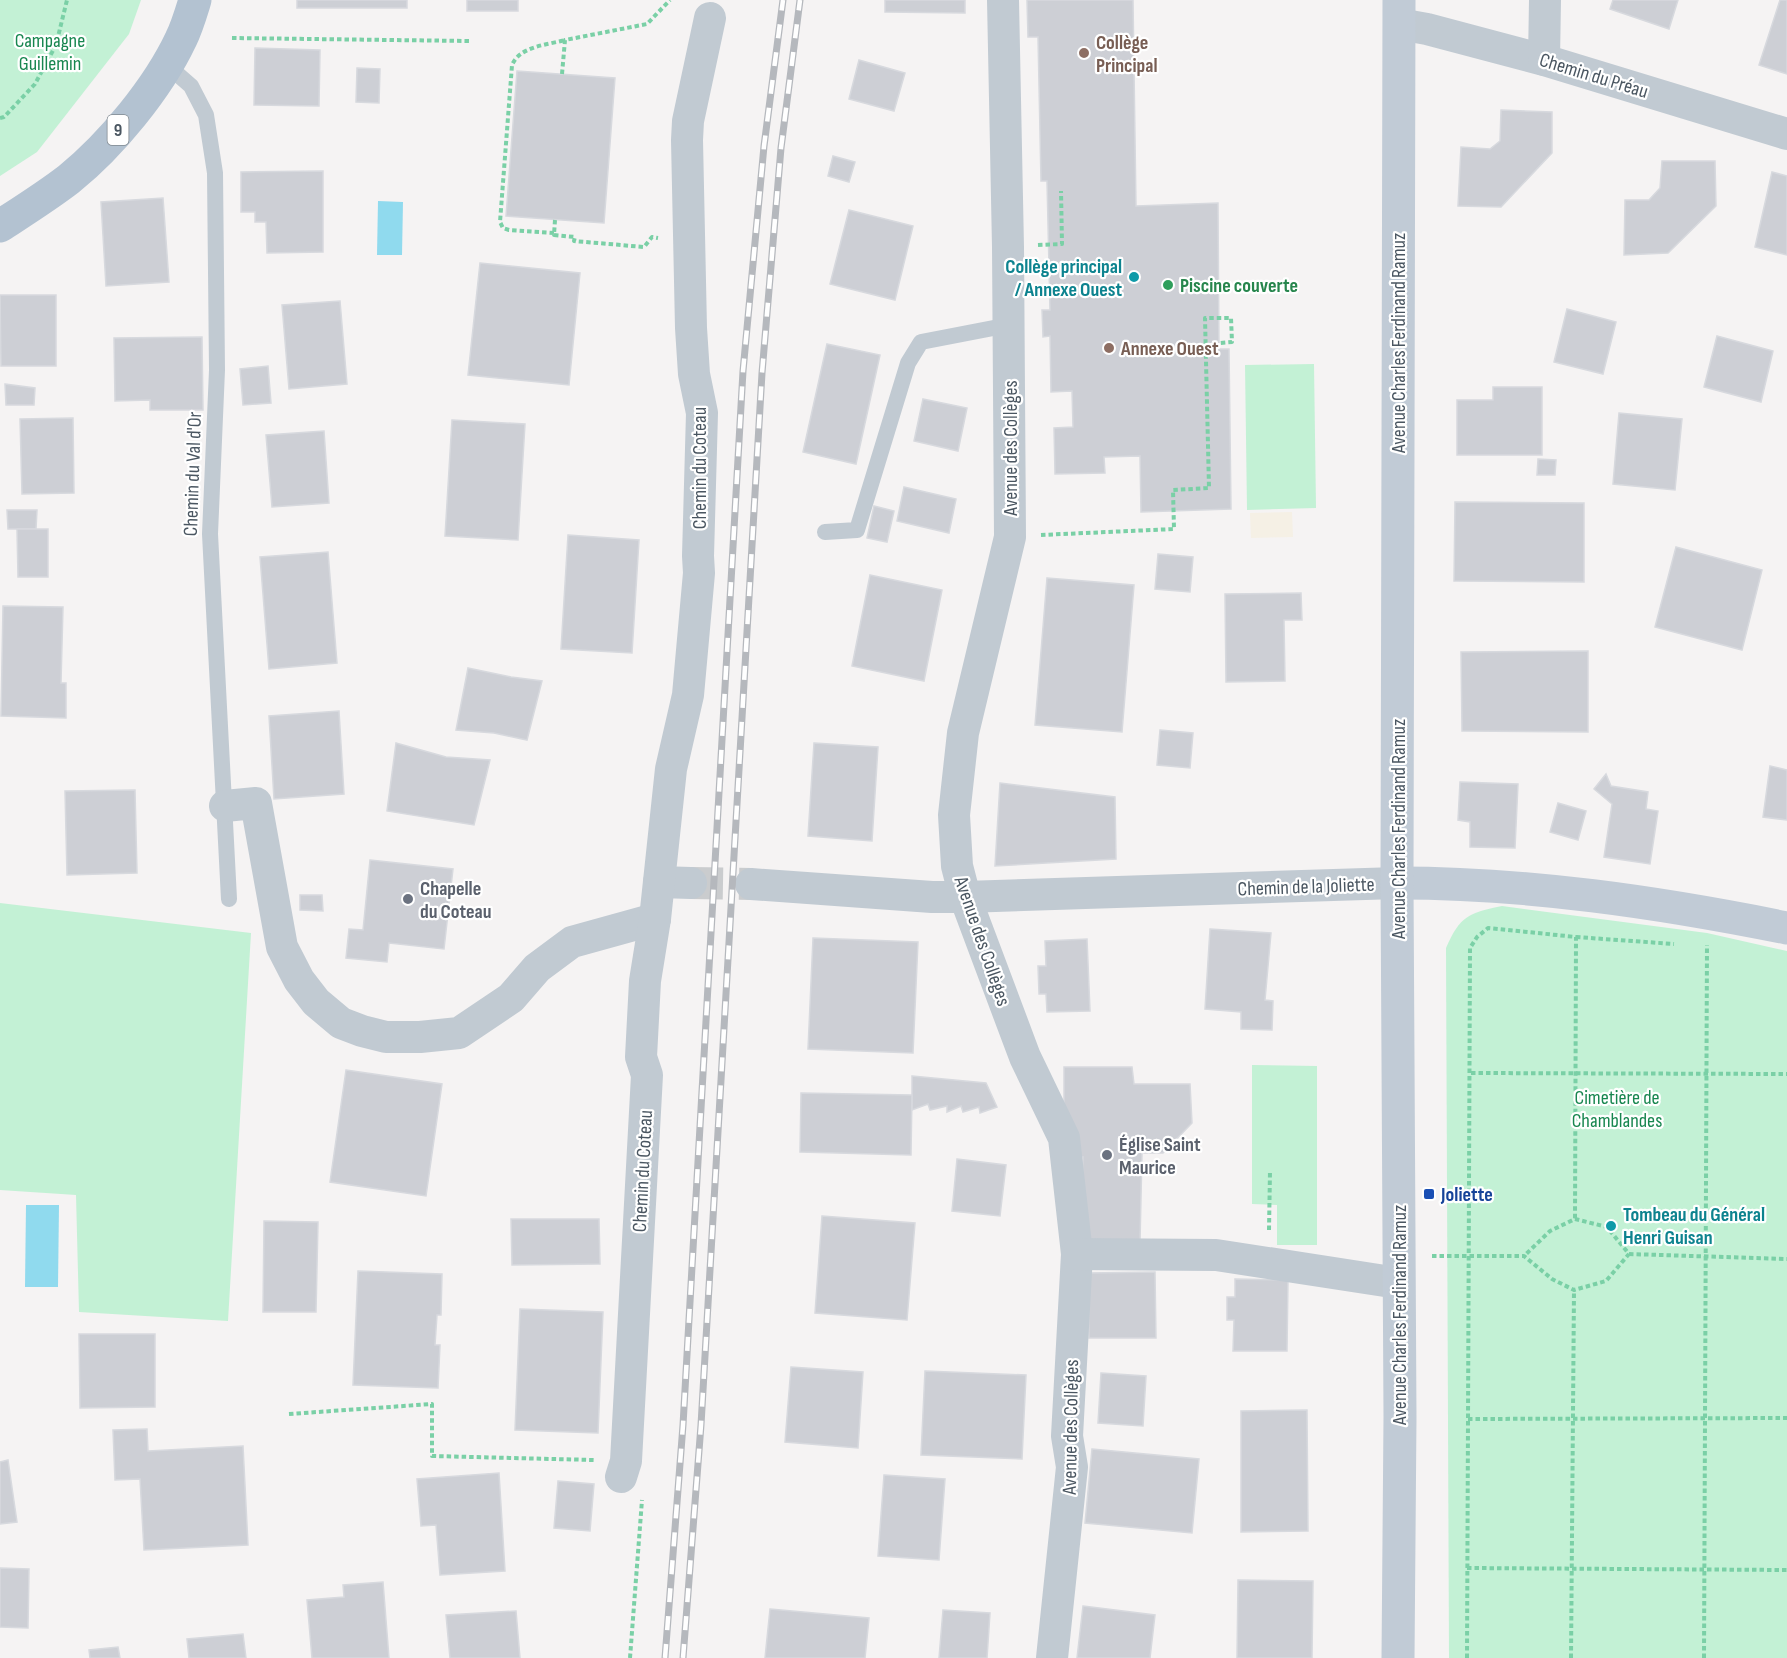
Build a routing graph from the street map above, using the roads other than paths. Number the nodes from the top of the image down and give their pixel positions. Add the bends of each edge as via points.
1 (195, 0) edge
2 (1003, 0) edge
3 (1545, 0) edge
4 (1399, 12) edge
5 (710, 18) dead end
6 (1544, 60) junction
7 (167, 65) junction
8 (1787, 134) edge
9 (0, 226) edge
10 (1009, 325) junction
11 (825, 532) dead end
12 (225, 806) junction
13 (658, 882) junction
14 (691, 883) tunnel mouth
15 (1397, 883) junction
16 (751, 884) tunnel mouth
17 (965, 897) junction
18 (229, 899) dead end
19 (655, 919) junction
20 (1787, 928) edge
21 (1077, 1254) junction
22 (1398, 1283) junction
23 (630, 1478) road end
24 (1052, 1658) edge
25 (1398, 1658) edge

1 - 7 main road, 9 via 182,38
2 - 10 street, Avenue des Collèges
3 - 6 street
4 - 6 street, Chemin du Préau via 1427,28
4 - 15 street, Avenue Charles Ferdinand Ramuz
5 - 13 street, Chemin du Coteau via 688,121 694,374 702,413 699,573 688,695 671,769
6 - 8 street, Chemin du Préau
7 - 9 main road, 9 via 115,134 69,179
7 - 12 lane, Chemin du Val d'Or via 191,86 206,115 215,173 217,370 210,534
10 - 11 lane via 921,342 908,363 857,530
10 - 17 street, Avenue des Collèges via 1010,537 963,733 954,815 957,866
12 - 18 lane, Chemin du Val d'Or
12 - 19 street via 256,803 282,947 316,1002 341,1023 362,1031 397,1037 459,1033 511,998 537,968 572,942
13 - 14 street
13 - 19 street, Chemin du Coteau
15 - 17 street, Chemin de la Joliette
15 - 20 street, Chemin de la Joliette via 1540,889 1718,914
15 - 22 street, Avenue Charles Ferdinand Ramuz
16 - 17 street
17 - 21 street, Avenue des Collèges via 1025,1057 1064,1138
19 - 23 street, Chemin du Coteau via 645,981 641,1057 647,1075
21 - 22 street via 1216,1255
21 - 24 street, Avenue des Collèges via 1067,1436 1072,1467
22 - 25 street, Avenue Charles Ferdinand Ramuz

